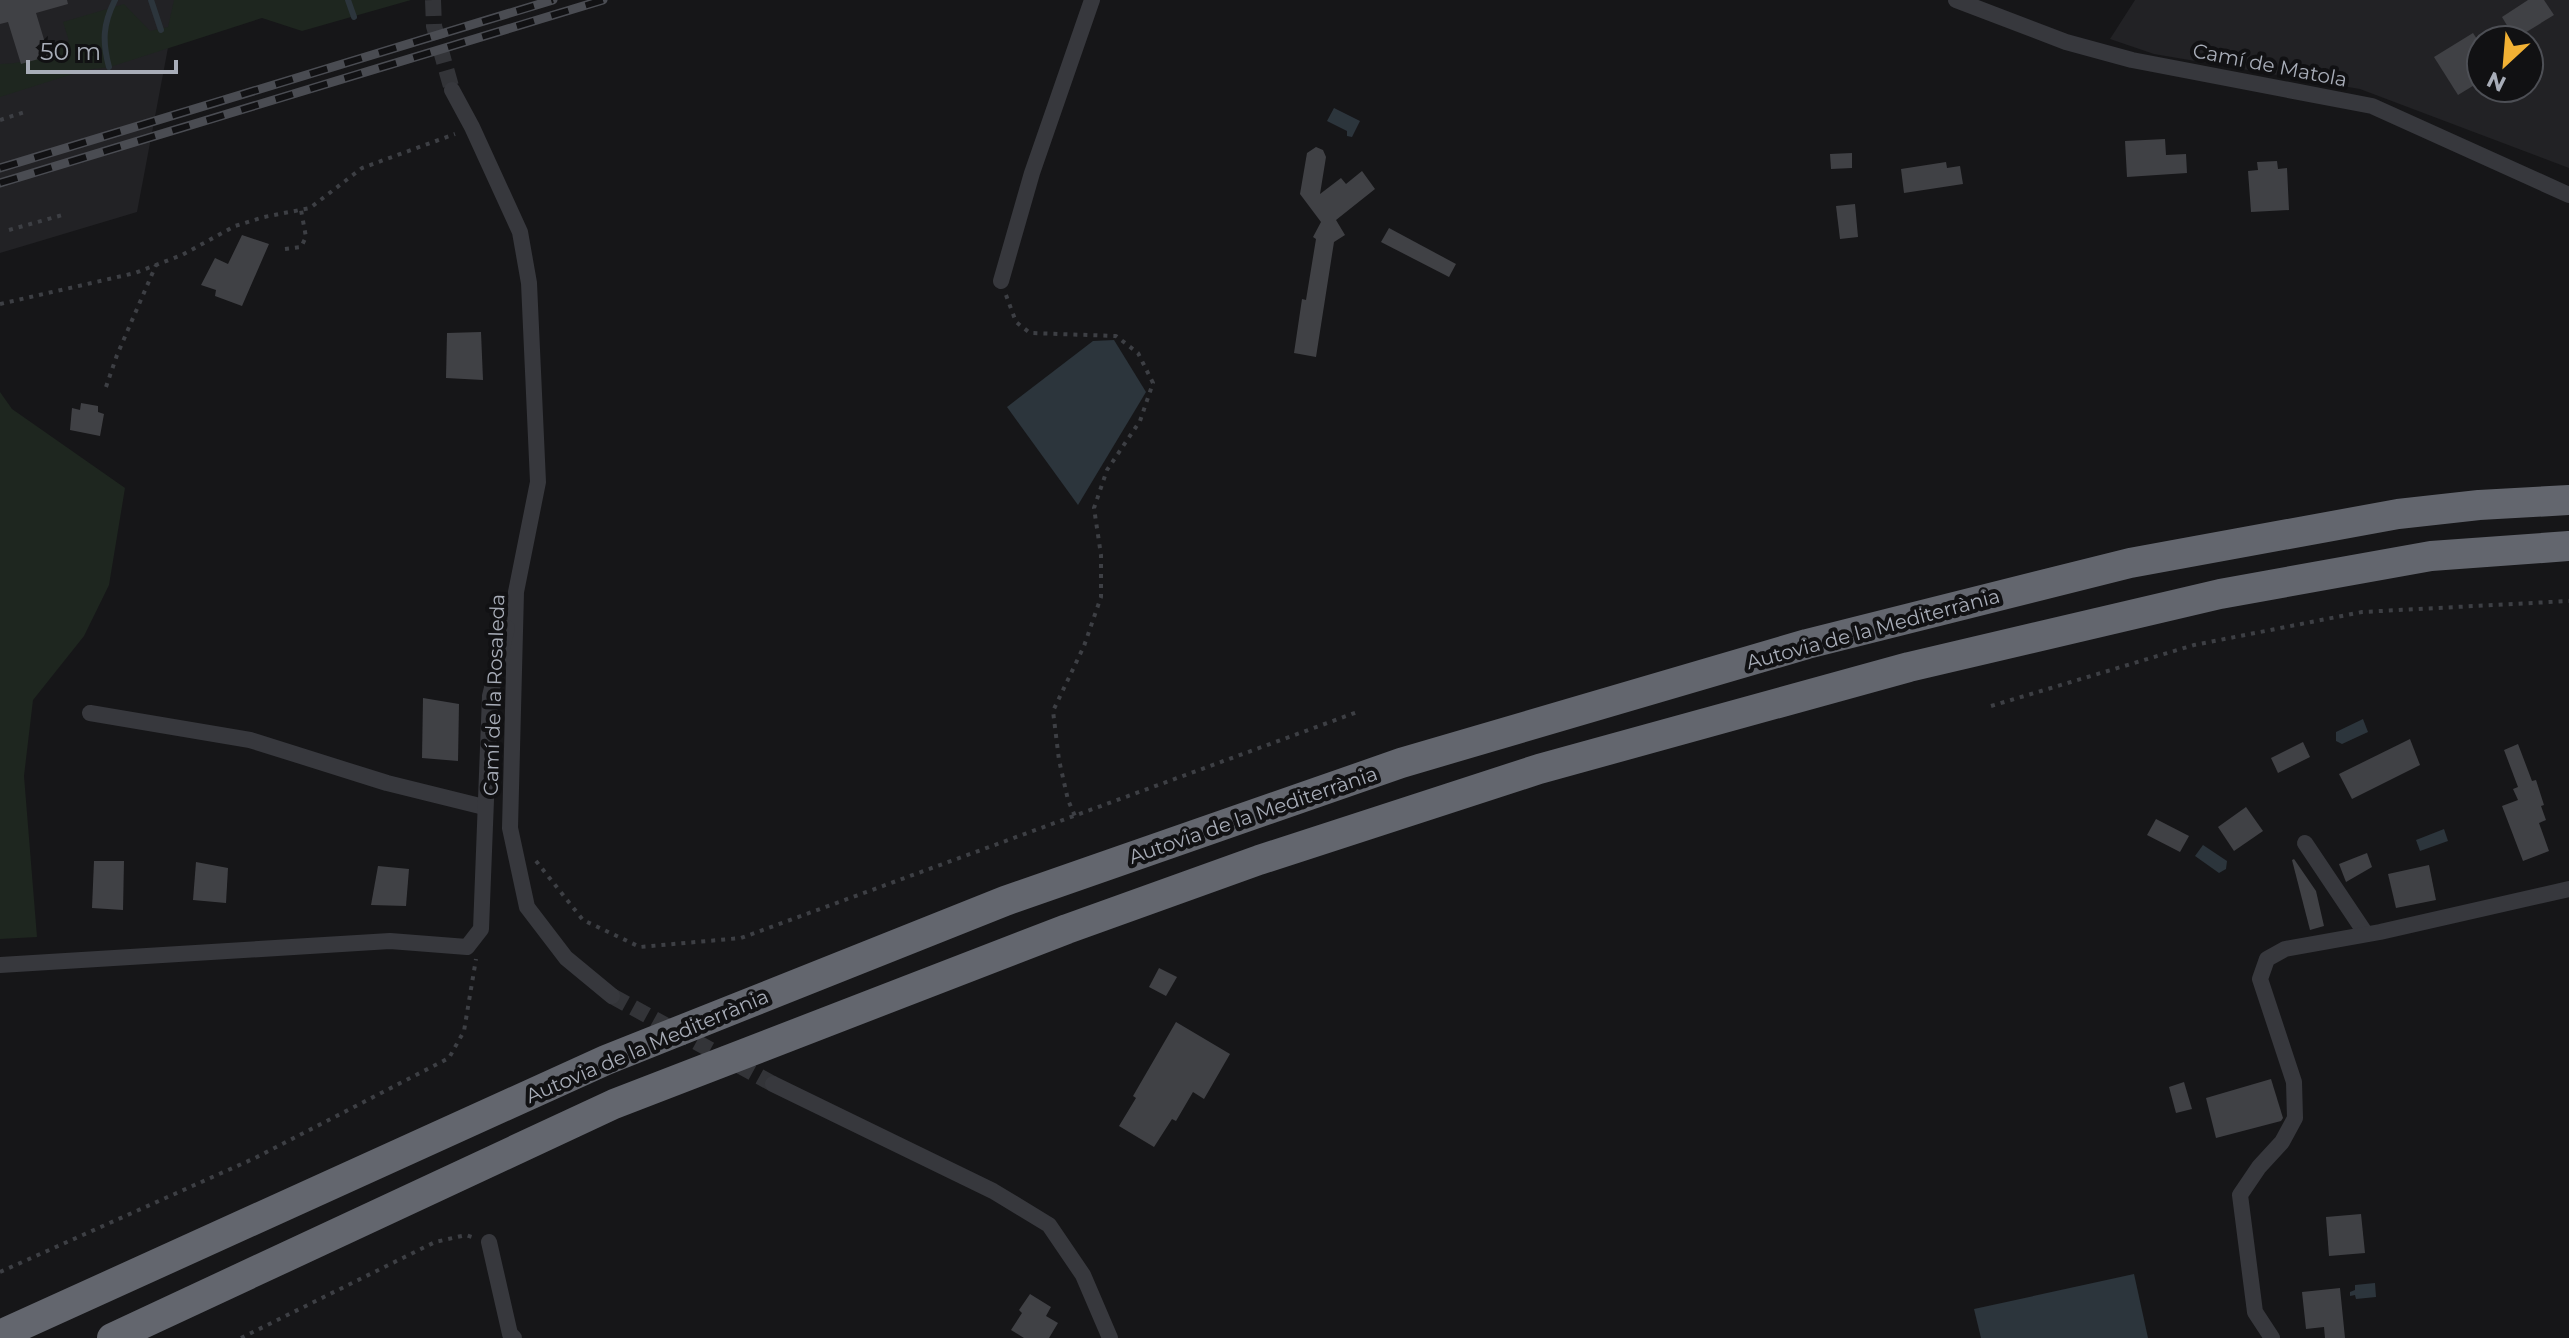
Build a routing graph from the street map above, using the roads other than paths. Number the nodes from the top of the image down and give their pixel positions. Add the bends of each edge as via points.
1 (1092, 0) edge
2 (1956, 0) edge
3 (452, 90) tunnel mouth
4 (2569, 195) edge
5 (1001, 281) road end
6 (2569, 500) edge
7 (2569, 546) edge
8 (516, 592) junction
9 (90, 713) dead end
10 (484, 807) junction
11 (2305, 843) dead end
12 (2569, 889) edge
13 (2366, 934) junction
14 (0, 965) edge
15 (612, 996) tunnel mouth
16 (773, 1084) tunnel mouth
17 (489, 1242) road end
18 (0, 1335) edge
19 (112, 1338) edge
20 (514, 1338) edge
21 (1110, 1338) edge
22 (2272, 1338) edge

1 - 5 street
2 - 4 street, Camí de Matola via 2066,42 2132,60 2372,106
3 - 8 street, Camí de la Rosaleda via 520,232 529,283 538,482
6 - 18 highway, Autovia de la Mediterrània via 2398,514 2130,563 1807,644 1401,763 1005,901 606,1060
7 - 19 highway, Autovia de la Mediterrània via 2431,556 2220,594 1909,667 1539,769 1229,870 614,1104
8 - 10 street via 490,696
8 - 15 street, Camí de la Rosaleda via 510,828 527,907 566,958
9 - 10 street via 250,740
10 - 14 street via 481,929 467,947 390,941
11 - 13 street
12 - 13 street
13 - 22 street via 2285,949 2267,959 2260,979 2294,1082 2295,1118 2240,1195 2255,1312
16 - 21 street via 993,1191 1049,1225 1083,1275
17 - 20 street

